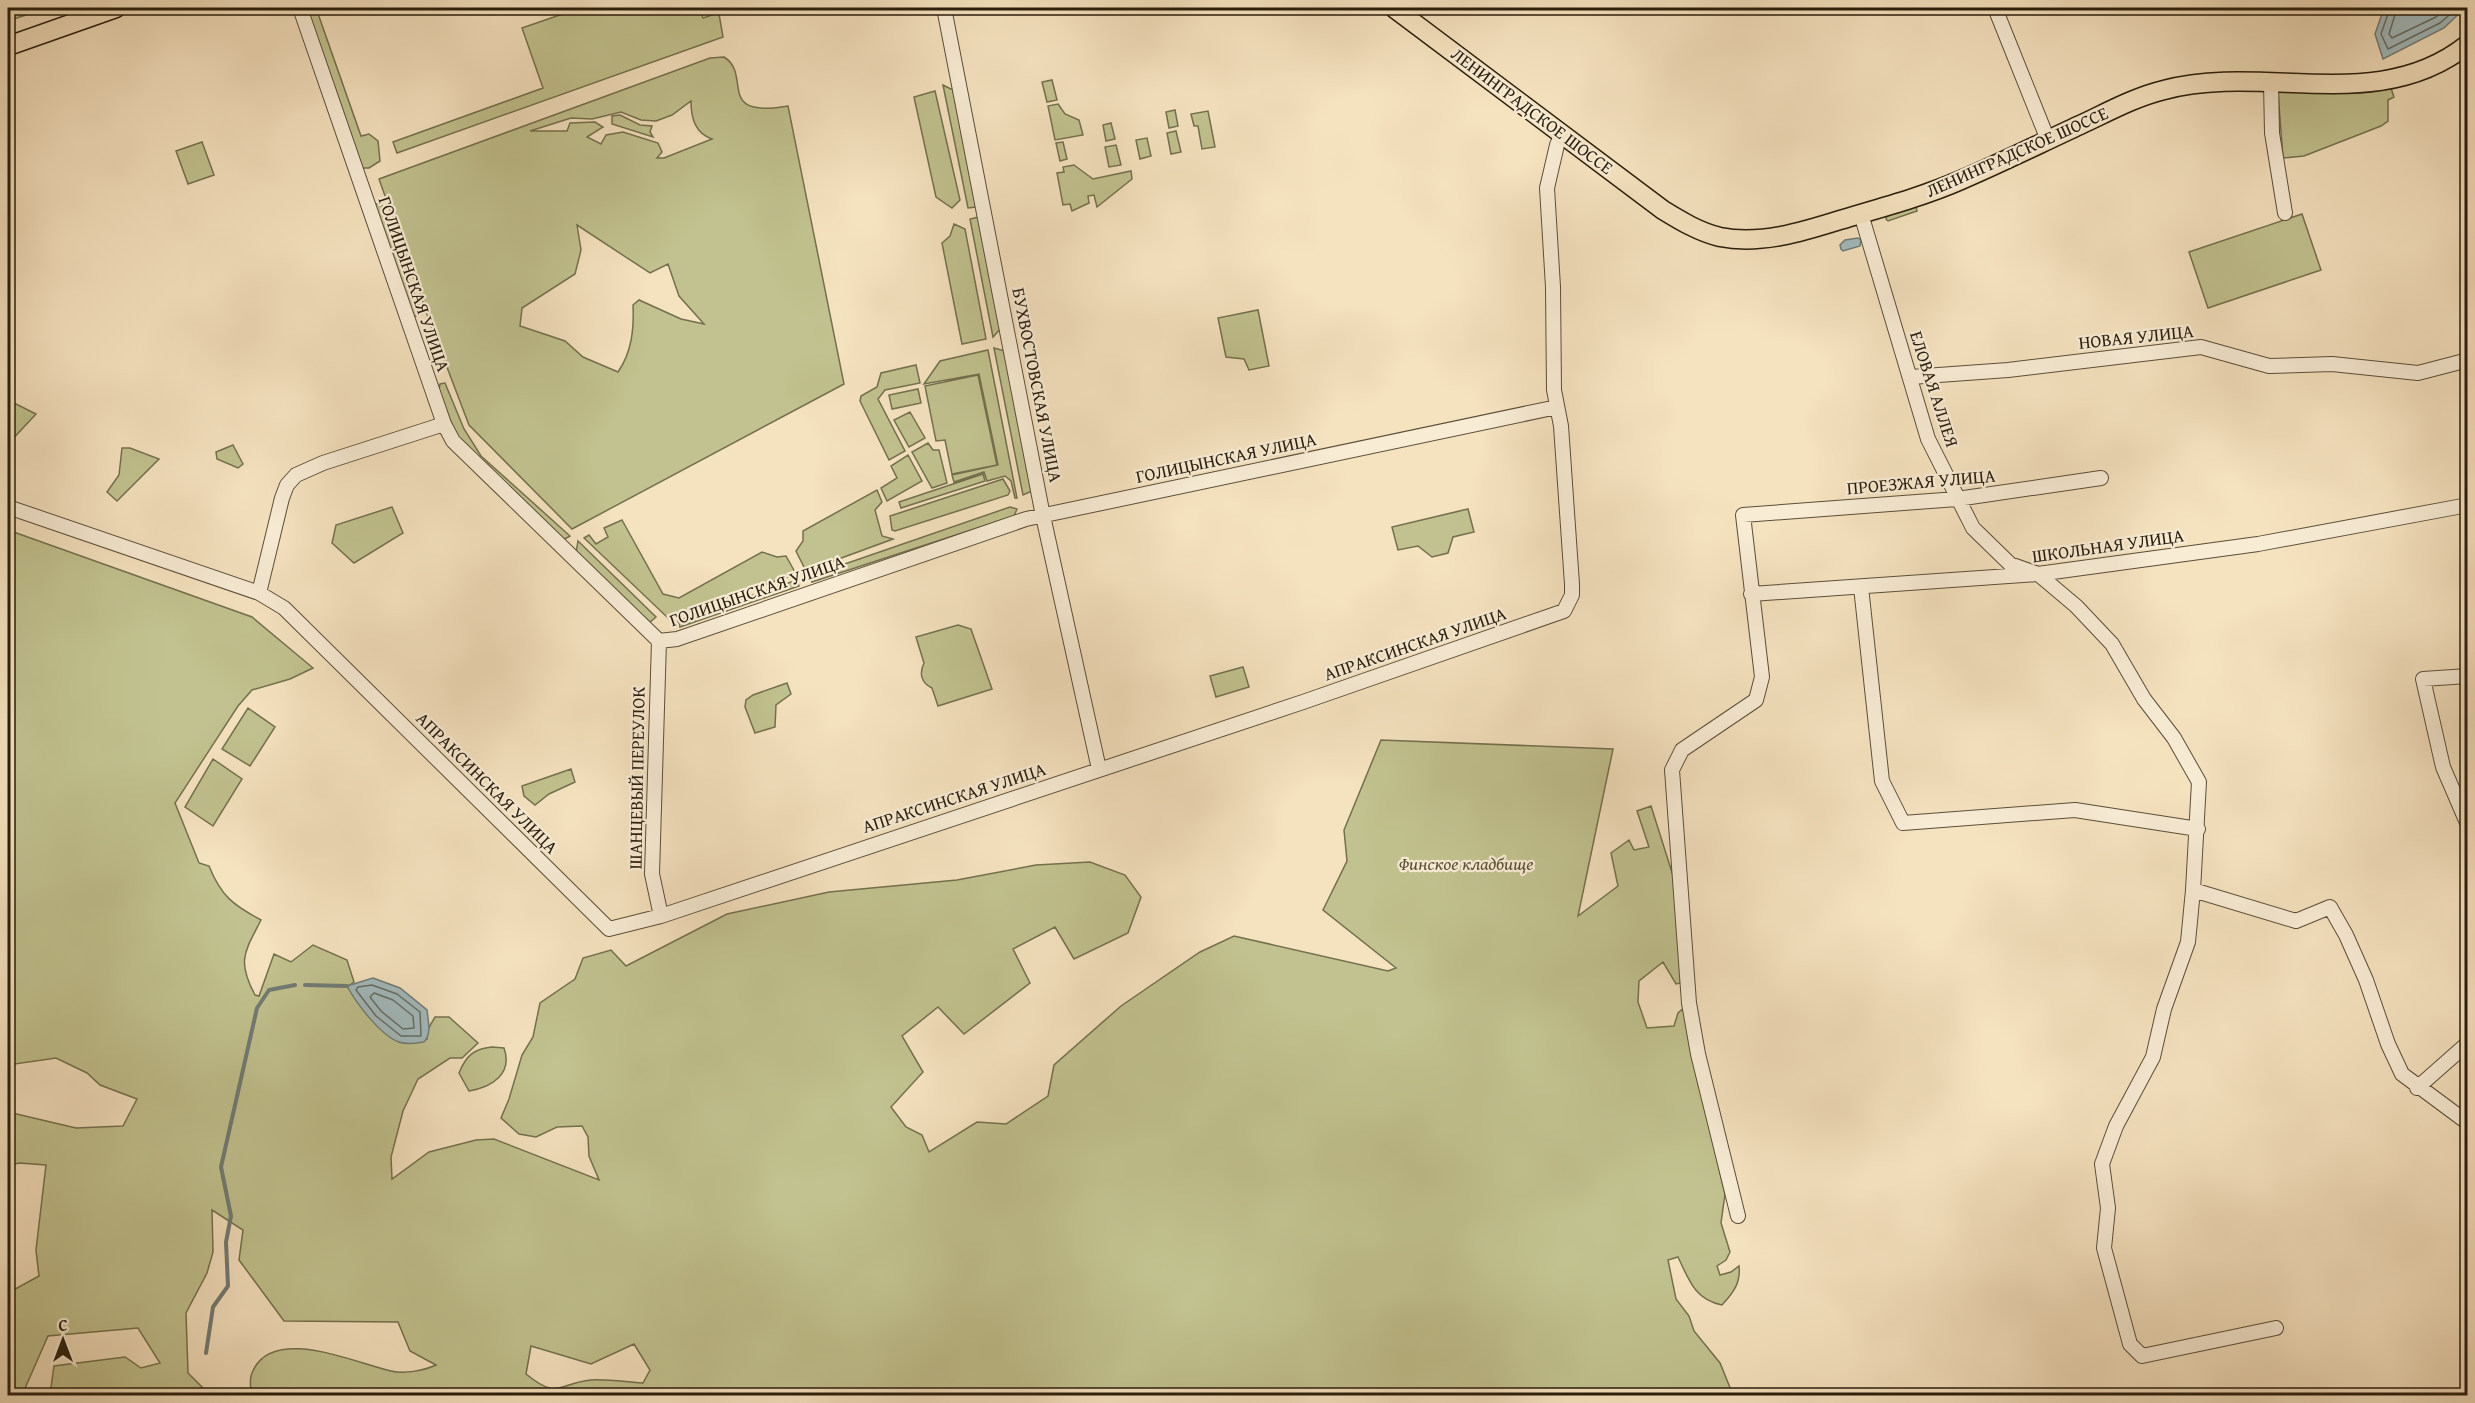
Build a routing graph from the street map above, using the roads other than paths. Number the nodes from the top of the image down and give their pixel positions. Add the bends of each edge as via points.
1 (116, 8) edge
2 (300, 8) edge
3 (944, 8) edge
4 (1394, 8) edge
5 (1995, 8) edge
6 (2468, 44) edge
7 (8, 46) edge
8 (2271, 83) junction
9 (1562, 134) junction
10 (2048, 140) junction
11 (2285, 213) dead end
12 (1861, 214) junction
13 (2468, 360) edge
14 (1911, 377) junction
15 (1557, 407) junction
16 (444, 424) junction
17 (2101, 478) dead end
18 (1956, 499) junction
19 (2468, 505) edge
20 (8, 507) edge
21 (1043, 516) junction
22 (2038, 574) junction
23 (1861, 587) junction
24 (259, 592) junction
25 (1751, 594) junction
26 (658, 640) junction
27 (2468, 676) edge
28 (1099, 769) junction
29 (2468, 825) edge
30 (2198, 829) junction
31 (2193, 890) junction
32 (661, 916) junction
33 (2468, 1043) edge
34 (2417, 1088) junction
35 (2468, 1123) edge
36 (1738, 1216) dead end
37 (2276, 1328) dead end

1 - 7 main road
2 - 16 street, ГОЛИЦЫНСКАЯ УЛИЦА
3 - 21 street, БУХВОСТОВСКАЯ УЛИЦА
4 - 9 main road, ЛЕНИНГРАДСКОЕ ШОССЕ
5 - 10 street
6 - 8 main road, ЛЕНИНГРАДСКОЕ ШОССЕ via 2433,68 2401,79
8 - 10 main road, ЛЕНИНГРАДСКОЕ ШОССЕ via 2167,89
8 - 11 street via 2272,134
9 - 12 main road, ЛЕНИНГРАДСКОЕ ШОССЕ via 1663,210 1694,229 1721,237 1778,236
9 - 15 street, АПРАКСИНСКАЯ УЛИЦА via 1547,188
10 - 12 main road, ЛЕНИНГРАДСКОЕ ШОССЕ via 1941,188
12 - 14 street, ЕЛОВАЯ АЛЛЕЯ
13 - 14 street, НОВАЯ УЛИЦА via 2418,373 2332,364 2269,366 2201,347 2008,370
14 - 18 street, ЕЛОВАЯ АЛЛЕЯ via 1928,439
15 - 21 street, ГОЛИЦЫНСКАЯ УЛИЦА
15 - 28 street, АПРАКСИНСКАЯ УЛИЦА via 1572,584 1572,595 1564,611
16 - 24 street via 296,475 282,498
16 - 26 street, ГОЛИЦЫНСКАЯ УЛИЦА via 465,455
17 - 18 street, ПРОЕЗЖАЯ УЛИЦА
18 - 22 street, ЕЛОВАЯ АЛЛЕЯ via 1973,528 2010,564
18 - 25 street, ПРОЕЗЖАЯ УЛИЦА via 1743,515
19 - 22 street, ШКОЛЬНАЯ УЛИЦА via 2258,544
20 - 24 street, АПРАКСИНСКАЯ УЛИЦА
21 - 26 street, ГОЛИЦЫНСКАЯ УЛИЦА via 677,639
21 - 28 street, БУХВОСТОВСКАЯ УЛИЦА
22 - 23 street, ШКОЛЬНАЯ УЛИЦА
22 - 30 street via 2112,644 2144,699 2174,738 2199,782
23 - 25 street, ШКОЛЬНАЯ УЛИЦА
23 - 30 street via 1882,781 1903,823 2075,810
24 - 32 street, АПРАКСИНСКАЯ УЛИЦА via 284,608 609,929
25 - 36 street via 1762,677 1756,700 1682,750 1672,770 1689,1002
26 - 32 street, ШАНЦЕВЫЙ ПЕРЕУЛОК via 652,874
27 - 29 street via 2423,679 2443,767
28 - 32 street, АПРАКСИНСКАЯ УЛИЦА
30 - 31 street
31 - 34 street via 2296,921 2330,907 2366,980 2402,1074
31 - 37 street via 2188,942 2164,1009 2153,1057 2116,1126 2102,1164 2108,1208 2104,1248 2130,1344 2142,1356
33 - 34 street
34 - 35 street

